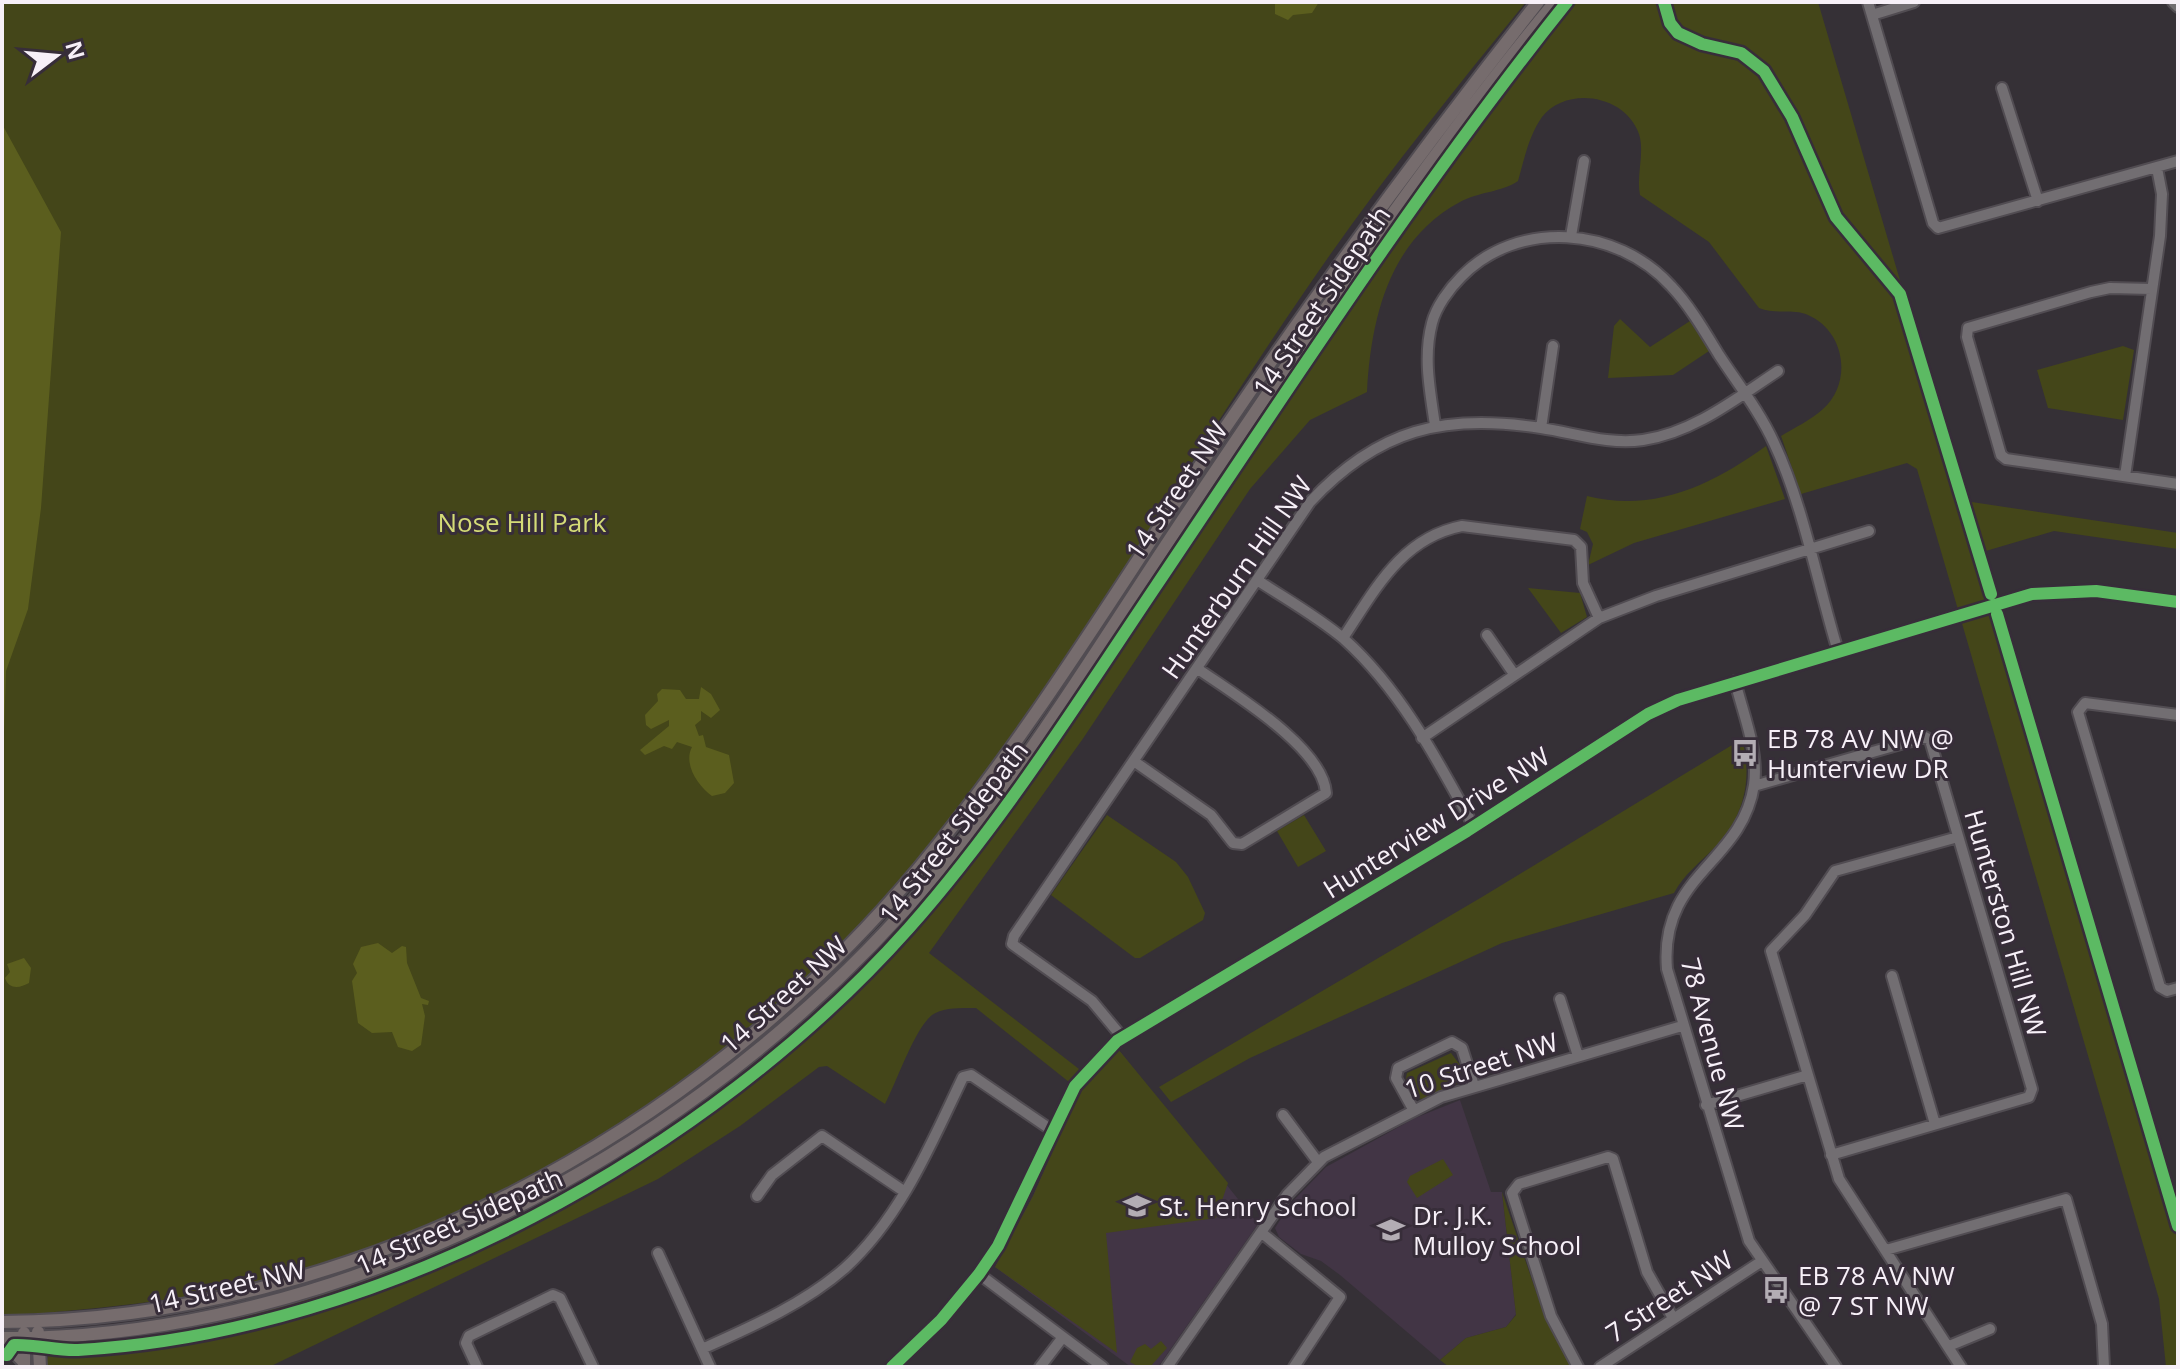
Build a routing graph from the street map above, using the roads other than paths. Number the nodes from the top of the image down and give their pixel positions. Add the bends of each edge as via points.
1 (1538, 2) edge
2 (1555, 2) edge
3 (1868, 2) edge
4 (1914, 2) edge
5 (2173, 2) edge
6 (2178, 7) edge
7 (1872, 15) junction
8 (2002, 88) dead end
9 (1584, 161) dead end
10 (2178, 161) edge
11 (2157, 168) junction
12 (2038, 201) junction
13 (1571, 236) junction
14 (2152, 289) junction
15 (1553, 346) dead end
16 (1778, 371) dead end
17 (1744, 393) junction
18 (1435, 425) junction
19 (1541, 428) junction
20 (2125, 476) junction
21 (2178, 484) edge
22 (1869, 531) dead end
23 (1808, 549) junction
24 (1257, 580) junction
25 (2178, 602) edge
26 (1599, 618) junction
27 (1487, 635) dead end
28 (1343, 638) junction
29 (1838, 651) junction
30 (1198, 669) junction
31 (1514, 674) junction
32 (1735, 681) junction
33 (2178, 715) edge
34 (1422, 738) junction
35 (1135, 762) junction
36 (1754, 786) junction
37 (1474, 827) junction
38 (1958, 837) junction
39 (1892, 976) dead end
40 (2178, 988) edge
41 (1560, 999) dead end
42 (1682, 1026) junction
43 (1122, 1037) junction
44 (1578, 1056) junction
45 (1808, 1075) junction
46 (1474, 1086) junction
47 (1706, 1105) junction
48 (1413, 1109) junction
49 (1283, 1115) dead end
50 (1935, 1124) junction
51 (1053, 1131) junction
52 (1831, 1155) junction
53 (1318, 1162) junction
54 (905, 1192) junction
55 (757, 1196) dead end
56 (1262, 1233) junction
57 (1886, 1250) junction
58 (658, 1253) dead end
59 (1762, 1261) junction
60 (979, 1274) junction
61 (1673, 1318) junction
62 (24, 1321) junction
63 (38, 1321) junction
64 (2, 1322) edge
65 (1990, 1329) dead end
66 (61, 1336) junction
67 (38, 1337) junction
68 (1063, 1337) junction
69 (2, 1338) edge
70 (24, 1338) junction
71 (2, 1345) edge
72 (1949, 1346) junction
73 (702, 1349) junction
74 (24, 1364) edge
75 (41, 1367) edge
76 (477, 1367) edge
77 (593, 1367) edge
78 (710, 1367) edge
79 (892, 1367) edge
80 (1040, 1367) edge
81 (1103, 1367) edge
82 (1167, 1367) edge
83 (1294, 1367) edge
84 (1578, 1367) edge
85 (1600, 1367) edge
86 (1836, 1367) edge
87 (1961, 1367) edge
88 (2104, 1367) edge

1 - 63 main road, 14 Street NW via 1403,174 989,781 872,921 793,1000 632,1124 541,1178 434,1230 301,1277 202,1302
2 - 66 main road, 14 Street NW via 1425,167 1006,784 937,873 806,1009 642,1135 485,1225 311,1291 205,1317
3 - 7 street
4 - 7 street
5 - 6 street
7 - 12 street via 1933,223 1943,228
8 - 12 street
9 - 13 street
10 - 11 street
11 - 12 street
11 - 14 street via 2162,194
13 - 17 street via 1654,268 1693,315
13 - 18 street via 1532,238 1493,251 1451,287 1432,320 1426,355
14 - 20 street
14 - 20 street via 2091,292 1968,328 2001,455
15 - 19 street
16 - 17 street, Hunterburn Hill NW
17 - 19 street, Hunterburn Hill NW via 1700,420 1646,440 1596,439
17 - 23 street via 1779,454
18 - 19 street, Hunterburn Hill NW via 1486,422
18 - 24 street, Hunterburn Hill NW via 1388,440 1333,477
20 - 21 street
22 - 23 street
23 - 26 street
23 - 29 street
24 - 28 street
24 - 30 street, Hunterburn Hill NW
25 - 29 street, Hunterview Drive NW via 2096,591 2032,594
26 - 28 street via 1583,583 1581,547 1574,540 1462,526 1436,533 1406,551
26 - 31 street
27 - 31 street
28 - 34 street via 1375,671
29 - 32 street, Hunterview Drive NW
30 - 35 street, Hunterburn Hill NW
30 - 35 street via 1288,736 1310,760 1326,793 1242,844 1233,843 1211,815
31 - 34 street
32 - 36 street, 78 Avenue NW via 1753,754
32 - 37 street, Hunterview Drive NW via 1648,714
33 - 40 street via 2085,703 2078,712 2160,987
34 - 37 street
35 - 43 street, Hunterburn Hill NW via 1012,944 1092,1001
36 - 38 street, Hunterston Hill NW via 1925,737
36 - 42 street, 78 Avenue NW via 1736,834 1689,884 1670,923 1667,969
37 - 43 street, Hunterview Drive NW
38 - 45 street via 1835,871 1805,915 1771,951
38 - 50 street, Hunterston Hill NW via 2032,1094
39 - 50 street
41 - 44 street
42 - 44 street, 10 Street NW
42 - 47 street, 78 Avenue NW
43 - 51 street, Hunterview Drive NW via 1087,1069
44 - 46 street, 10 Street NW
45 - 47 street
45 - 52 street
46 - 48 street, 10 Street NW
46 - 48 street via 1462,1048 1452,1042 1398,1068 1396,1078
47 - 59 street, 78 Avenue NW via 1740,1218
48 - 53 street, 10 Street NW
49 - 53 street
50 - 52 street, Hunterston Hill NW
51 - 54 street via 971,1075 963,1077
51 - 60 street, Hunterview Drive NW via 998,1246
52 - 57 street via 1839,1179
53 - 56 street, 10 Street NW via 1292,1188
54 - 55 street via 822,1136 772,1175
54 - 73 street via 876,1235 844,1268 779,1312
56 - 82 street, 10 Street NW
56 - 83 street via 1340,1297
57 - 72 street
57 - 88 street via 2066,1199 2102,1324
58 - 73 street
59 - 61 street, 7 Street NW
59 - 86 street, 78 Avenue NW
60 - 68 street
60 - 79 street, Hunterview Drive NW
61 - 84 street via 1647,1272 1613,1159 1519,1184 1512,1193 1551,1316
61 - 85 street, 7 Street NW
62 - 63 main road, 14 Street NW
62 - 64 main road, 14 Street NW
62 - 70 main road
63 - 67 main road
65 - 72 street
66 - 67 main road, 14 Street NW
66 - 75 main road via 47,1346
67 - 70 main road, 14 Street NW
67 - 75 main road
68 - 80 street
68 - 81 street
69 - 70 main road, 14 Street NW
70 - 74 main road
71 - 74 main road
72 - 87 street
73 - 78 street
76 - 77 street via 466,1343 469,1336 553,1295 560,1298

